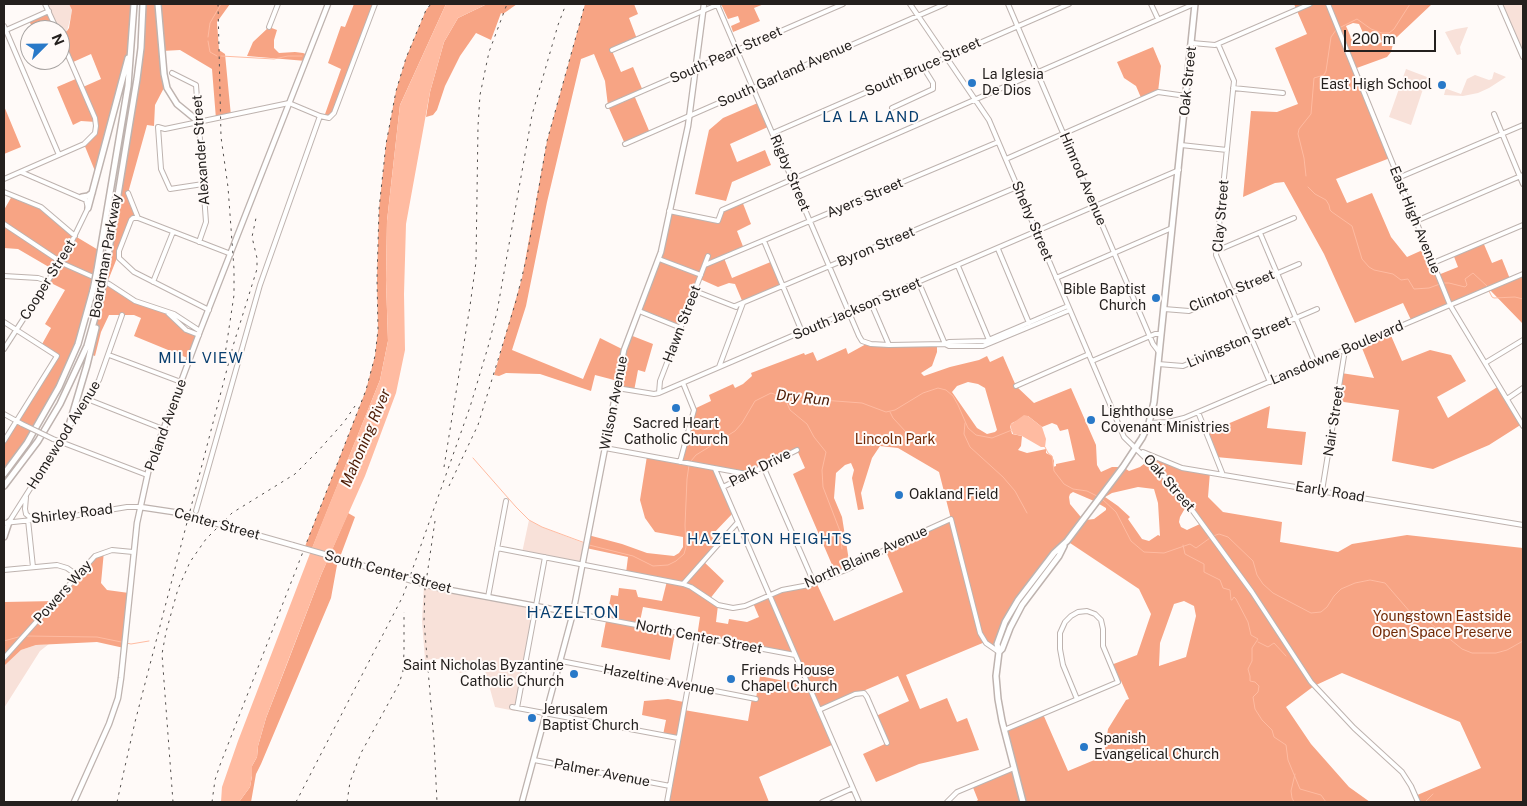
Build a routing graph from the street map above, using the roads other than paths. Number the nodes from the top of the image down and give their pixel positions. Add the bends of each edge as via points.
1 (46, 4) edge
2 (134, 4) edge
3 (143, 4) edge
4 (158, 4) edge
5 (278, 4) edge
6 (328, 4) edge
7 (375, 4) edge
8 (704, 4) edge
9 (718, 4) edge
10 (843, 4) edge
11 (910, 4) edge
12 (945, 4) edge
13 (1008, 4) edge
14 (1069, 4) edge
15 (1151, 4) edge
16 (1195, 4) edge
17 (1310, 4) edge
18 (1328, 4) edge
19 (1500, 4) edge
20 (48, 11) junction
21 (703, 11) junction
22 (918, 15) junction
23 (1158, 19) junction
24 (52, 20) edge
25 (1018, 26) junction
26 (269, 27) dead end
27 (4, 29) edge
28 (132, 36) junction
29 (1192, 44) junction
30 (1218, 44) junction
31 (612, 50) dead end
32 (737, 50) junction
33 (946, 57) junction
34 (1523, 57) edge
35 (70, 60) edge
36 (923, 67) junction
37 (696, 68) junction
38 (1037, 71) junction
39 (172, 73) dead end
40 (754, 88) junction
41 (1233, 88) junction
42 (1282, 92) dead end
43 (1186, 96) junction
44 (974, 98) junction
45 (289, 103) junction
46 (608, 106) dead end
47 (892, 108) dead end
48 (1494, 114) dead end
49 (320, 116) junction
50 (689, 116) junction
51 (198, 122) junction
52 (1523, 125) edge
53 (773, 133) junction
54 (1064, 134) junction
55 (1502, 134) junction
56 (998, 142) junction
57 (625, 144) dead end
58 (1181, 145) junction
59 (1227, 150) junction
60 (59, 155) junction
61 (1006, 159) junction
62 (1179, 170) junction
63 (21, 172) junction
64 (1522, 176) edge
65 (1398, 178) junction
66 (4, 179) edge
67 (792, 179) junction
68 (203, 184) junction
69 (1523, 184) edge
70 (1017, 187) junction
71 (4, 192) edge
72 (93, 192) junction
73 (128, 193) dead end
74 (82, 197) junction
75 (1094, 207) junction
76 (88, 208) junction
77 (669, 211) junction
78 (138, 218) junction
79 (1294, 218) dead end
80 (810, 221) junction
81 (1416, 221) junction
82 (4, 224) edge
83 (1523, 224) edge
84 (1172, 228) junction
85 (173, 232) junction
86 (1036, 232) junction
87 (1260, 233) junction
88 (75, 236) junction
89 (764, 241) junction
90 (199, 242) junction
91 (998, 249) junction
92 (1216, 251) junction
93 (1114, 252) junction
94 (231, 254) junction
95 (708, 256) dead end
96 (659, 258) junction
97 (1433, 263) junction
98 (1299, 264) dead end
99 (705, 265) junction
100 (958, 266) junction
101 (829, 267) junction
102 (1277, 273) junction
103 (1523, 274) edge
104 (701, 275) junction
105 (4, 276) edge
106 (1056, 278) junction
107 (47, 281) junction
108 (153, 282) junction
109 (919, 282) junction
110 (783, 286) junction
111 (695, 291) junction
112 (1232, 293) junction
113 (100, 298) junction
114 (743, 303) junction
115 (871, 303) junction
116 (1450, 305) junction
117 (735, 306) junction
118 (741, 308) junction
119 (1069, 308) junction
120 (1164, 309) junction
121 (1317, 309) dead end
122 (209, 310) junction
123 (166, 311) junction
124 (639, 311) junction
125 (848, 312) junction
126 (122, 315) dead end
127 (1296, 318) junction
128 (4, 322) edge
129 (1029, 325) junction
130 (681, 328) junction
131 (16, 330) junction
132 (802, 332) junction
133 (200, 333) junction
134 (1161, 334) junction
135 (1150, 336) junction
136 (1251, 337) junction
137 (1523, 340) edge
138 (990, 342) junction
139 (944, 344) junction
140 (889, 345) junction
141 (4, 349) edge
142 (1345, 350) junction
143 (1159, 352) junction
144 (1089, 354) junction
145 (108, 355) junction
146 (1092, 361) junction
147 (1315, 363) junction
148 (1486, 363) junction
149 (1158, 364) junction
150 (719, 367) junction
151 (181, 382) junction
152 (1270, 382) junction
153 (683, 383) junction
154 (1016, 386) dead end
155 (616, 388) junction
156 (1523, 388) edge
157 (659, 393) junction
158 (1507, 398) junction
159 (87, 400) junction
160 (1198, 412) junction
161 (4, 414) edge
162 (16, 421) junction
163 (1149, 423) junction
164 (1523, 426) edge
165 (68, 428) junction
166 (163, 429) junction
167 (4, 441) edge
168 (60, 442) junction
169 (605, 448) junction
170 (1138, 449) junction
171 (797, 450) dead end
172 (682, 462) junction
173 (763, 466) junction
174 (715, 468) junction
175 (4, 474) edge
176 (747, 474) junction
177 (147, 475) junction
178 (1223, 475) junction
179 (4, 486) edge
180 (723, 487) junction
181 (1322, 491) junction
182 (26, 495) junction
183 (506, 501) dead end
184 (140, 507) junction
185 (196, 511) dead end
186 (30, 520) junction
187 (738, 522) junction
188 (6, 523) edge
189 (1523, 525) edge
190 (4, 537) edge
191 (292, 545) joint
192 (497, 548) junction
193 (133, 552) junction
194 (546, 557) junction
195 (582, 564) junction
196 (33, 567) junction
197 (4, 570) edge
198 (77, 575) junction
199 (814, 583) junction
200 (683, 584) junction
201 (769, 595) junction
202 (488, 596) junction
203 (536, 606) junction
204 (573, 613) junction
205 (697, 637) junction
206 (999, 652) junction
207 (795, 655) junction
208 (4, 658) edge
209 (561, 661) junction
210 (688, 686) junction
211 (756, 698) dead end
212 (1077, 699) junction
213 (819, 710) junction
214 (547, 714) junction
215 (1004, 730) junction
216 (678, 738) junction
217 (887, 743) dead end
218 (534, 760) junction
219 (1014, 768) junction
220 (670, 786) junction
221 (853, 788) junction
222 (74, 802) edge
223 (522, 802) edge
224 (667, 802) edge
225 (822, 802) edge
226 (859, 802) edge
227 (947, 802) edge
228 (1023, 802) edge
229 (1418, 802) edge

1 - 20 street
2 - 28 highway, Boardman Parkway
3 - 113 highway, Boardman Parkway, bridge via 137,79
4 - 51 highway via 167,88 177,104
5 - 26 street
6 - 45 main road, Poland Avenue
7 - 49 street via 334,113 329,118
8 - 21 main road, Wilson Avenue
9 - 21 street
9 - 32 street, Rigby Street
10 - 32 street, South Pearl Street
11 - 22 street, Shehy Street
12 - 22 street, South Garland Avenue
13 - 25 street, Himrod Avenue
14 - 25 street, South Bruce Street
15 - 23 street
16 - 23 street
16 - 29 highway, Oak Street
17 - 30 street
18 - 65 street, East High Avenue
19 - 34 street
20 - 24 street
20 - 27 street
21 - 31 street
21 - 37 main road, Wilson Avenue
22 - 33 street, Shehy Street
22 - 40 street, South Garland Avenue
23 - 38 street
25 - 33 street, South Bruce Street
25 - 38 street, Himrod Avenue
27 - 60 street
28 - 72 highway
28 - 175 highway, Boardman Parkway, bridge via 128,86 97,270 78,344 59,387 27,443
29 - 30 street
29 - 43 highway, Oak Street
30 - 41 street, Clay Street via 1234,80
32 - 37 street, South Pearl Street
32 - 40 street, Rigby Street
33 - 36 street, South Bruce Street
33 - 44 street, Shehy Street
35 - 60 street via 96,126 95,133 84,144
36 - 47 street via 933,88
36 - 53 street, South Bruce Street
37 - 46 street, South Pearl Street
37 - 50 main road, Wilson Avenue
38 - 44 street
38 - 54 street, Himrod Avenue
39 - 51 street, Alexander Street via 196,84
40 - 50 street, South Garland Avenue
40 - 53 street, Rigby Street
41 - 42 street
41 - 59 street, Clay Street
43 - 54 street via 1158,92
43 - 58 highway, Oak Street
44 - 56 street, Shehy Street via 989,120
44 - 67 street
45 - 49 street
45 - 51 street
45 - 94 main road, Poland Avenue
48 - 55 street
49 - 185 street via 260,285
50 - 57 street, South Garland Avenue
50 - 77 main road, Wilson Avenue
51 - 68 street, Alexander Street
51 - 68 street via 165,129 158,127 161,169 170,189
52 - 55 street
53 - 67 street, Rigby Street
54 - 61 street
54 - 75 street, Himrod Avenue
55 - 64 street
55 - 65 street
56 - 61 street, Shehy Street
56 - 80 street, Ayers Street
58 - 59 street
58 - 62 highway, Oak Street
59 - 92 street, Clay Street
60 - 63 street
61 - 70 street, Shehy Street
62 - 75 street, South Jackson Street
62 - 84 highway, Oak Street
63 - 66 street
63 - 74 street
64 - 69 street
64 - 81 street
65 - 81 street, East High Avenue
67 - 77 street via 720,211 718,221
67 - 80 street, Rigby Street
68 - 90 street, Alexander Street via 206,222
70 - 86 street, Shehy Street
70 - 101 street, Byron Street
71 - 88 street via 41,207
72 - 74 highway
72 - 76 highway
73 - 78 street
74 - 76 street
75 - 86 street, South Jackson Street
75 - 93 street, Himrod Avenue
76 - 88 street, Cooper Street
77 - 96 main road, Wilson Avenue
78 - 85 street
78 - 108 street via 131,220 118,256 133,271
79 - 87 street
80 - 89 street, Ayers Street
80 - 101 street, Rigby Street
81 - 97 street, East High Avenue
82 - 123 street via 64,264 109,284 135,301
83 - 97 street
84 - 93 street
84 - 120 highway, Oak Street
85 - 90 street
85 - 108 street
86 - 91 street, South Jackson Street
86 - 106 street, Shehy Street
87 - 92 street
87 - 102 street
88 - 107 street, Cooper Street, bridge
89 - 99 street, Ayers Street
89 - 110 street
90 - 94 street
91 - 100 street, South Jackson Street
91 - 129 street
92 - 112 street, Clay Street
93 - 106 street
93 - 135 street, Himrod Avenue
94 - 122 main road, Poland Avenue
95 - 99 street, Hawn Street
96 - 104 street
96 - 124 main road, Wilson Avenue
97 - 116 street, East High Avenue
98 - 102 street, Clinton Street
99 - 104 street, Hawn Street
100 - 109 street, South Jackson Street
100 - 138 street
101 - 110 street, Byron Street
101 - 125 street, Rigby Street
102 - 112 street, Clinton Street
102 - 127 street
103 - 116 street, Lansdowne Boulevard
104 - 111 street, Hawn Street
105 - 107 street
106 - 119 street, Shehy Street
107 - 131 street, Cooper Street
108 - 122 street
109 - 115 street, South Jackson Street
109 - 139 street
110 - 114 street, Byron Street
110 - 132 street
111 - 117 street
111 - 130 street, Hawn Street
112 - 120 street, Clinton Street via 1189,311
112 - 136 street, Clay Street
113 - 165 highway via 88,365
113 - 179 highway, Boardman Parkway via 86,346 60,404 38,441
114 - 117 street, Byron Street
114 - 118 street
115 - 125 street, South Jackson Street
115 - 140 street
116 - 142 street, Lansdowne Boulevard
116 - 148 street, East High Avenue
117 - 118 street
118 - 150 street
119 - 129 street
119 - 144 street, Shehy Street
120 - 134 highway, Oak Street
121 - 127 street, Livingston Street
122 - 133 main road, Poland Avenue
123 - 133 street
123 - 133 street via 186,330
124 - 130 street
124 - 155 main road, Wilson Avenue via 624,350
125 - 132 street, South Jackson Street
125 - 140 street, Rigby Street via 862,341
126 - 145 street, Homewood Avenue
127 - 136 street, Livingston Street
127 - 147 street
128 - 131 street
129 - 138 street
130 - 157 street, Hawn Street via 660,381
131 - 141 street, Cooper Street
131 - 162 street via 57,356
132 - 150 street, South Jackson Street
133 - 151 main road, Poland Avenue
134 - 135 street
134 - 143 highway, Oak Street
135 - 143 street, Himrod Avenue
135 - 146 street
136 - 149 street, Livingston Street via 1183,366
136 - 152 street, Clay Street
137 - 148 street
138 - 139 street
139 - 140 street
142 - 147 street, Lansdowne Boulevard
142 - 181 street, Nair Street
143 - 149 highway, Oak Street
144 - 146 street, Shehy Street
144 - 154 street
145 - 151 street
145 - 159 street, Homewood Avenue
146 - 170 street, Shehy Street via 1123,434
147 - 152 street, Lansdowne Boulevard
148 - 158 street, East High Avenue
149 - 163 highway, Oak Street
150 - 153 street, South Jackson Street
151 - 166 main road, Poland Avenue
152 - 160 street, Lansdowne Boulevard
153 - 157 street, South Jackson Street
153 - 172 street via 694,410
155 - 157 street, South Jackson Street
155 - 169 main road, Wilson Avenue
156 - 158 street
158 - 164 street, East High Avenue
159 - 165 street, Homewood Avenue
159 - 166 street
160 - 163 street, Lansdowne Boulevard via 1172,422
160 - 178 street
161 - 162 street
162 - 167 street
162 - 168 street, bridge
163 - 170 highway, Oak Street
165 - 168 street, Homewood Avenue
166 - 177 main road, Poland Avenue
168 - 177 street
168 - 182 street, Homewood Avenue
169 - 172 street
169 - 195 main road, Wilson Avenue
170 - 178 street, Early Road via 1182,468
170 - 206 highway via 1022,605
170 - 229 street, Oak Street via 1168,478 1191,507 1311,682 1402,772
171 - 173 street, Park Drive
172 - 174 street
173 - 176 street, Park Drive
173 - 199 street
174 - 176 street
174 - 180 street
176 - 180 street, Park Drive
177 - 184 main road, Poland Avenue
178 - 181 street, Early Road
180 - 187 street
181 - 189 street, Early Road
182 - 186 street via 25,509
182 - 188 street, Homewood Avenue
183 - 192 street
184 - 186 street, Shirley Road
184 - 191 main road, Center Street, bridge via 180,513
184 - 193 main road, Poland Avenue
186 - 188 street, Shirley Road
186 - 196 street
187 - 200 street
187 - 201 street
188 - 190 highway
191 - 202 main road, South Center Street, bridge via 434,587
192 - 194 street, North Blaine Avenue
192 - 202 street
193 - 198 street, Powers Way via 104,551
193 - 222 main road, Poland Avenue via 124,652 114,712
194 - 195 street, North Blaine Avenue
194 - 203 street
195 - 200 street, North Blaine Avenue
195 - 204 main road, Wilson Avenue
196 - 197 street
196 - 198 street via 61,565
198 - 208 street, Powers Way
199 - 201 street, North Blaine Avenue
199 - 206 street, North Blaine Avenue via 951,519 980,633 986,643
200 - 201 street, North Blaine Avenue via 726,608 745,606
201 - 207 street
202 - 203 main road, South Center Street
203 - 204 main road, South Center Street
203 - 214 street via 514,707
204 - 205 street, North Center Street
204 - 209 main road, Wilson Avenue
205 - 207 street, North Center Street
205 - 210 street
206 - 215 highway via 996,689
207 - 213 street
209 - 210 street, Hazeltine Avenue
209 - 214 main road, Wilson Avenue
210 - 211 street, Hazeltine Avenue
210 - 216 street
212 - 212 street via 1063,665 1060,642 1063,625 1068,618 1082,611 1091,612 1100,619 1103,646 1118,682
212 - 215 street
213 - 217 street via 864,693
213 - 221 street
214 - 216 street
214 - 218 main road, Wilson Avenue
215 - 219 highway
216 - 220 street
218 - 220 street, Palmer Avenue
218 - 223 main road, Wilson Avenue
219 - 227 street via 957,792
219 - 228 highway
220 - 224 street
221 - 225 street
221 - 226 street

